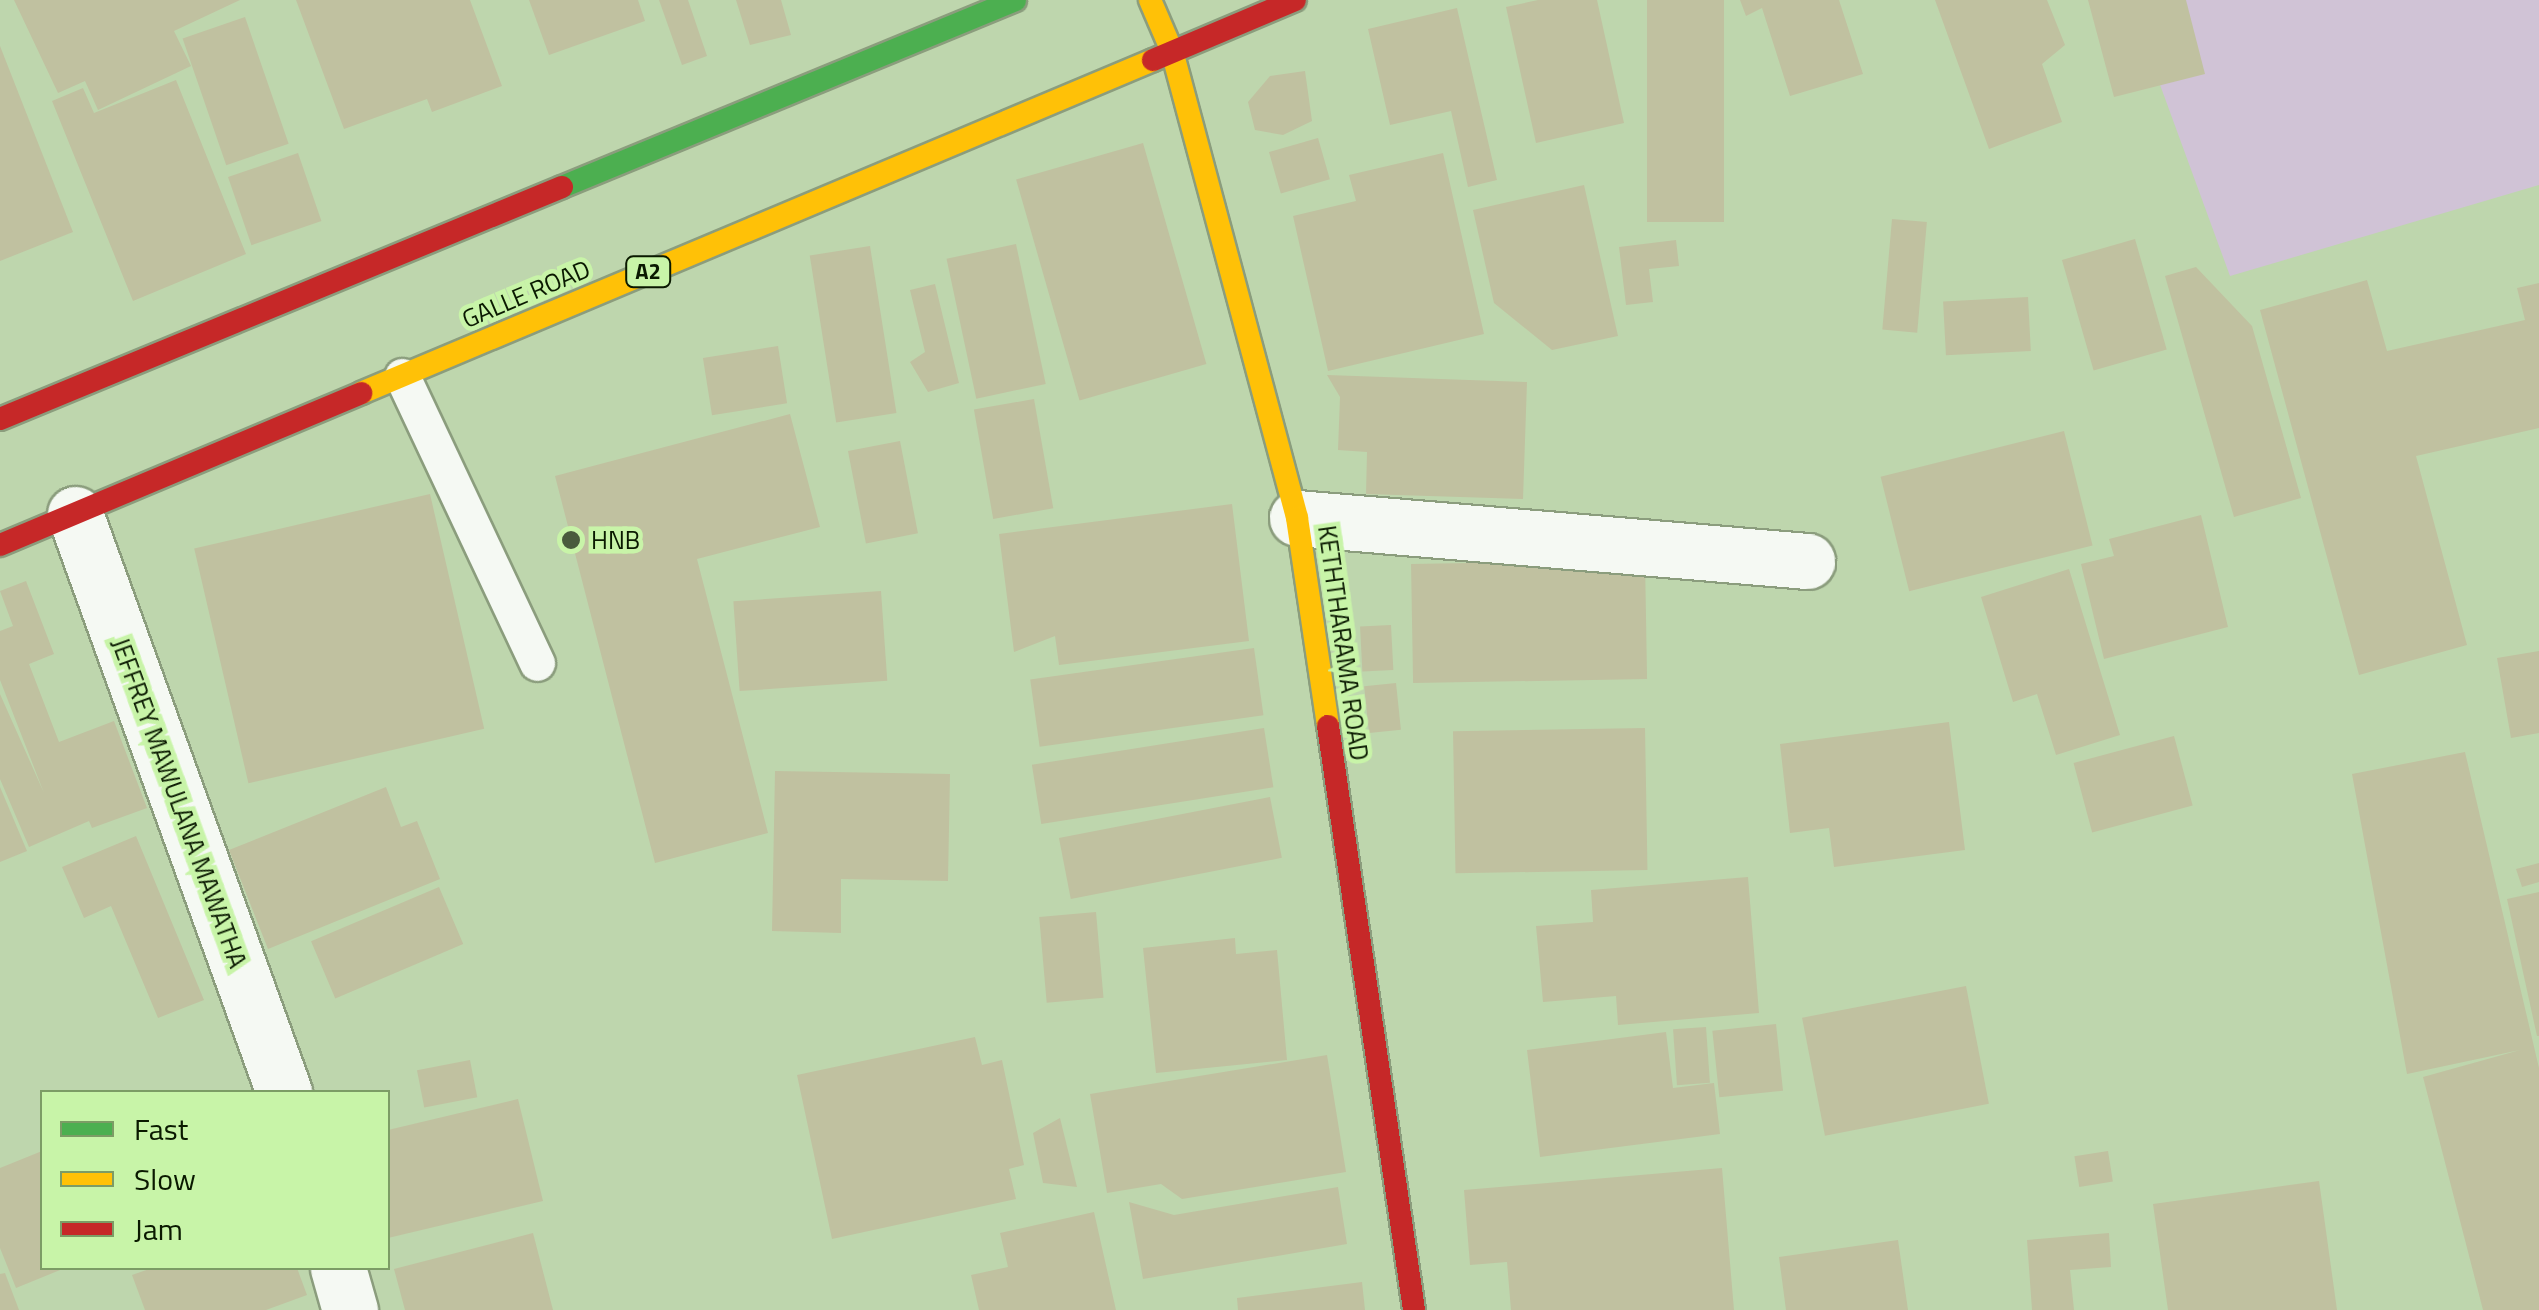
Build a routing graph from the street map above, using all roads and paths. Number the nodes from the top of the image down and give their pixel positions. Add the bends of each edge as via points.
1 (1015, 0) edge
2 (1150, 0) edge
3 (1295, 0) edge
4 (1172, 52) junction
5 (402, 376) junction
6 (0, 418) edge
7 (75, 514) junction
8 (1297, 518) junction
9 (0, 545) edge
10 (1806, 560) dead end
11 (537, 664) dead end
12 (283, 1090) edge
13 (339, 1270) edge
14 (350, 1310) edge
15 (1414, 1310) edge

1 - 6 main road
2 - 4 main road, KETHTHARAMA ROAD
3 - 4 main road, GALLE ROAD / A2
4 - 5 main road, GALLE ROAD / A2
4 - 8 main road, KETHTHARAMA ROAD
5 - 7 main road, GALLE ROAD / A2
5 - 11 lane
7 - 9 main road, GALLE ROAD / A2
7 - 12 street, JEFFREY MAWULANA MAWATHA
8 - 10 street
8 - 15 main road, KETHTHARAMA ROAD
13 - 14 street

